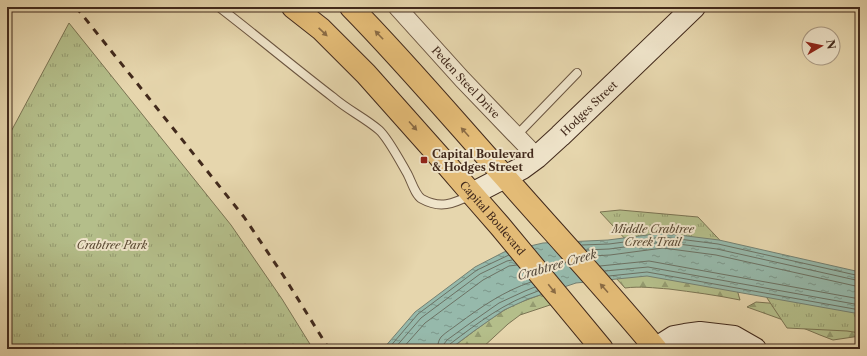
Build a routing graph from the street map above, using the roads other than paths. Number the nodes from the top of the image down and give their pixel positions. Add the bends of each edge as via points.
1 (219, 7) edge
2 (293, 7) edge
3 (351, 7) edge
4 (397, 7) edge
5 (694, 7) edge
6 (577, 73) dead end
7 (517, 135) junction
8 (537, 157) junction
9 (505, 178) junction
10 (472, 194) junction
11 (591, 339) edge
12 (656, 349) edge
13 (755, 349) edge

1 - 10 lane via 335,100 380,130 420,198 440,206
2 -> 10 main road, Capital Boulevard via 321,29 366,74
9 -> 3 main road
4 - 7 street, Peden Steel Drive
5 - 8 street, Hodges Street
6 - 7 lane
7 - 8 street, Peden Steel Drive
8 - 9 street, Hodges Street
9 - 10 street, Hodges Street
12 -> 9 main road
10 -> 11 main road, Capital Boulevard
12 - 13 street via 685,334 700,333 734,337

